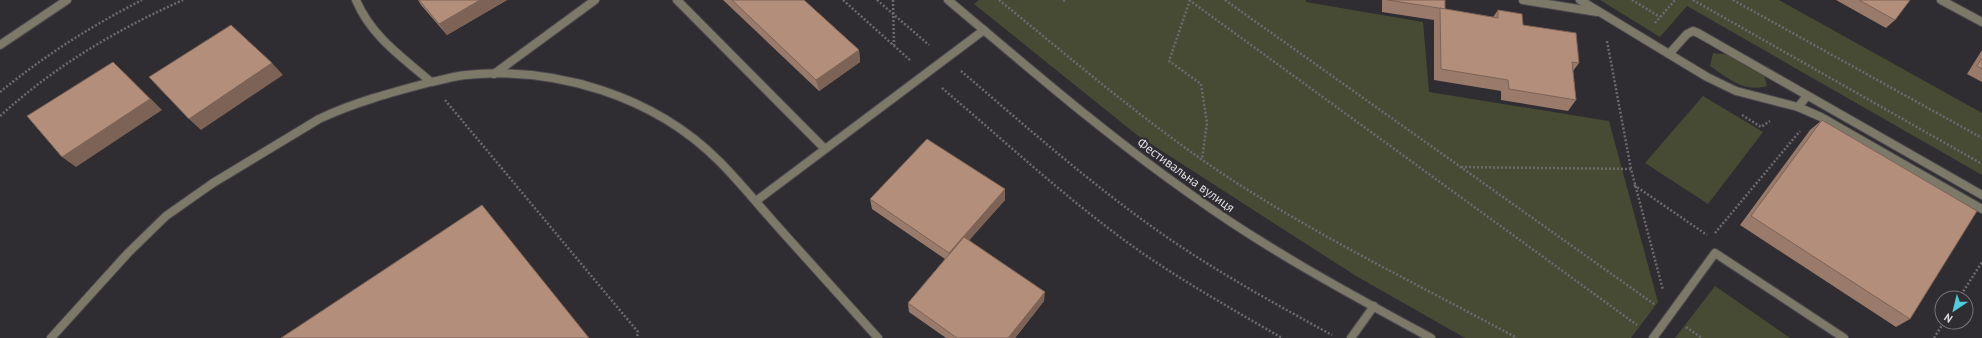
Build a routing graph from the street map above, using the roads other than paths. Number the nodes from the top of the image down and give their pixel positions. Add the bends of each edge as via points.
1 (67, 0) edge
2 (356, 0) edge
3 (595, 0) edge
4 (677, 0) edge
5 (948, 0) edge
6 (1522, 0) edge
7 (1580, 0) edge
8 (1941, 0) edge
9 (1602, 13) junction
10 (1982, 22) edge
11 (984, 30) junction
12 (0, 45) edge
13 (1669, 54) junction
14 (494, 74) junction
15 (431, 82) junction
16 (1807, 96) junction
17 (1798, 106) junction
18 (825, 149) junction
19 (1982, 195) edge
20 (756, 201) junction
21 (1982, 209) edge
22 (1374, 306) junction
23 (1653, 337) edge
24 (51, 338) edge
25 (878, 338) edge
26 (1351, 338) edge
27 (1431, 338) edge
28 (1844, 338) edge

1 - 12 street
2 - 15 street via 366,21 376,33
3 - 14 street
4 - 18 street
5 - 11 street, Фестивальна вулиця
6 - 9 street
7 - 9 street
8 - 10 street
9 - 13 street
11 - 18 street
11 - 22 street, Фестивальна вулиця via 1181,188 1269,246
13 - 16 street via 1693,31
13 - 17 street via 1736,91
14 - 15 street via 466,75
14 - 20 street via 540,76 569,81 593,86 636,103 698,142
15 - 24 street via 367,99 318,119 193,196 149,232
16 - 17 street
16 - 19 street
17 - 21 street
18 - 20 street
20 - 25 street
22 - 26 street
22 - 27 street, Фестивальна вулиця
23 - 28 street via 1715,253

